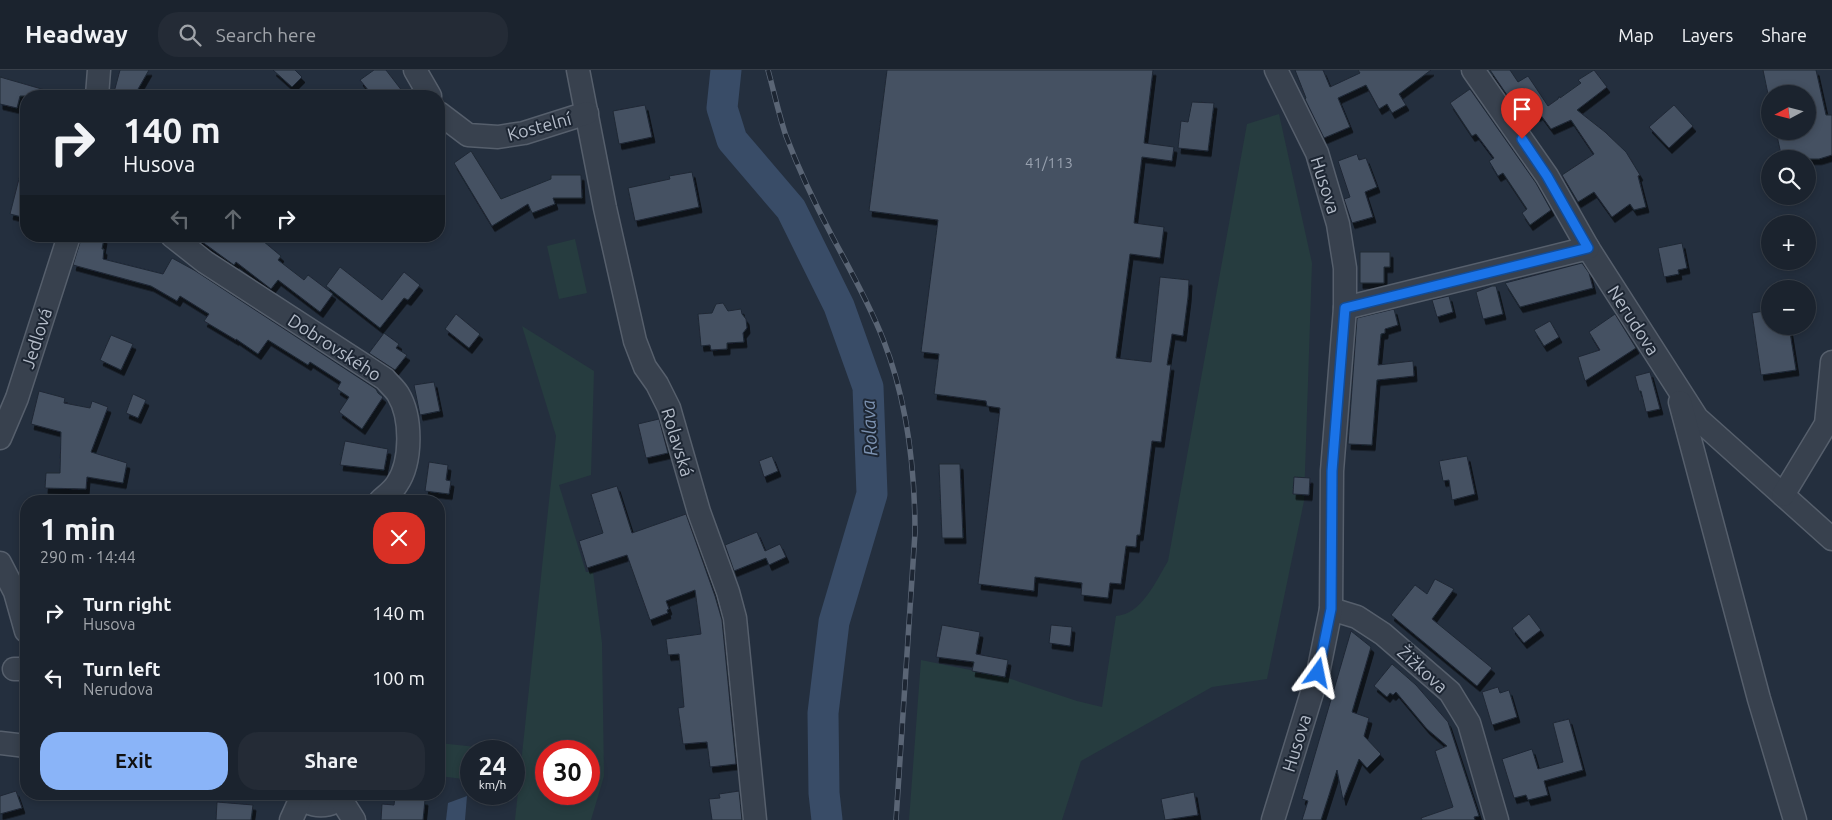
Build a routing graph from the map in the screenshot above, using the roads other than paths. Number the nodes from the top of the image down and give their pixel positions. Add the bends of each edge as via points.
1 (99, 70) edge
2 (416, 70) edge
3 (578, 70) edge
4 (1276, 70) edge
5 (1473, 70) edge
6 (97, 90) edge
7 (427, 90) edge
8 (587, 113) junction
9 (445, 118) edge
10 (67, 242) edge
11 (180, 242) edge
12 (1588, 248) junction
13 (1345, 308) junction
14 (1832, 362) edge
15 (1676, 385) junction
16 (0, 438) edge
17 (386, 495) edge
18 (1783, 495) junction
19 (1832, 539) edge
20 (0, 564) edge
21 (1331, 609) junction
22 (20, 610) edge
23 (0, 743) edge
24 (20, 745) edge
25 (298, 800) edge
26 (305, 800) edge
27 (336, 800) edge
28 (343, 800) edge
29 (291, 820) edge
30 (354, 820) edge
31 (755, 820) edge
32 (1273, 820) edge
33 (1497, 820) edge
34 (1795, 820) edge

1 - 6 street
2 - 7 street
3 - 8 street, Rolavská
4 - 13 street, Husova via 1317,154 1338,224 1345,268
5 - 12 street, Nerudova via 1547,176
8 - 9 street, Kostelní via 524,133 498,137 468,135
8 - 31 street, Rolavská via 635,341 644,367 657,384 668,408 735,618
10 - 16 street, Jedlová via 17,398
11 - 17 street, Dobrovského via 385,380 398,394 409,438 407,458 397,484
12 - 13 street
12 - 15 street, Nerudova
13 - 21 street, Husova via 1332,471
14 - 18 street via 1826,424
15 - 18 street, Nerudova via 1697,418
15 - 34 street via 1759,699
18 - 19 street, Nerudova
20 - 22 street via 15,592
21 - 32 street, Husova via 1318,673
21 - 33 street, Žižkova via 1358,617 1383,634 1450,692 1470,723
23 - 24 street
25 - 29 street
26 - 27 street via 321,806
28 - 30 street

